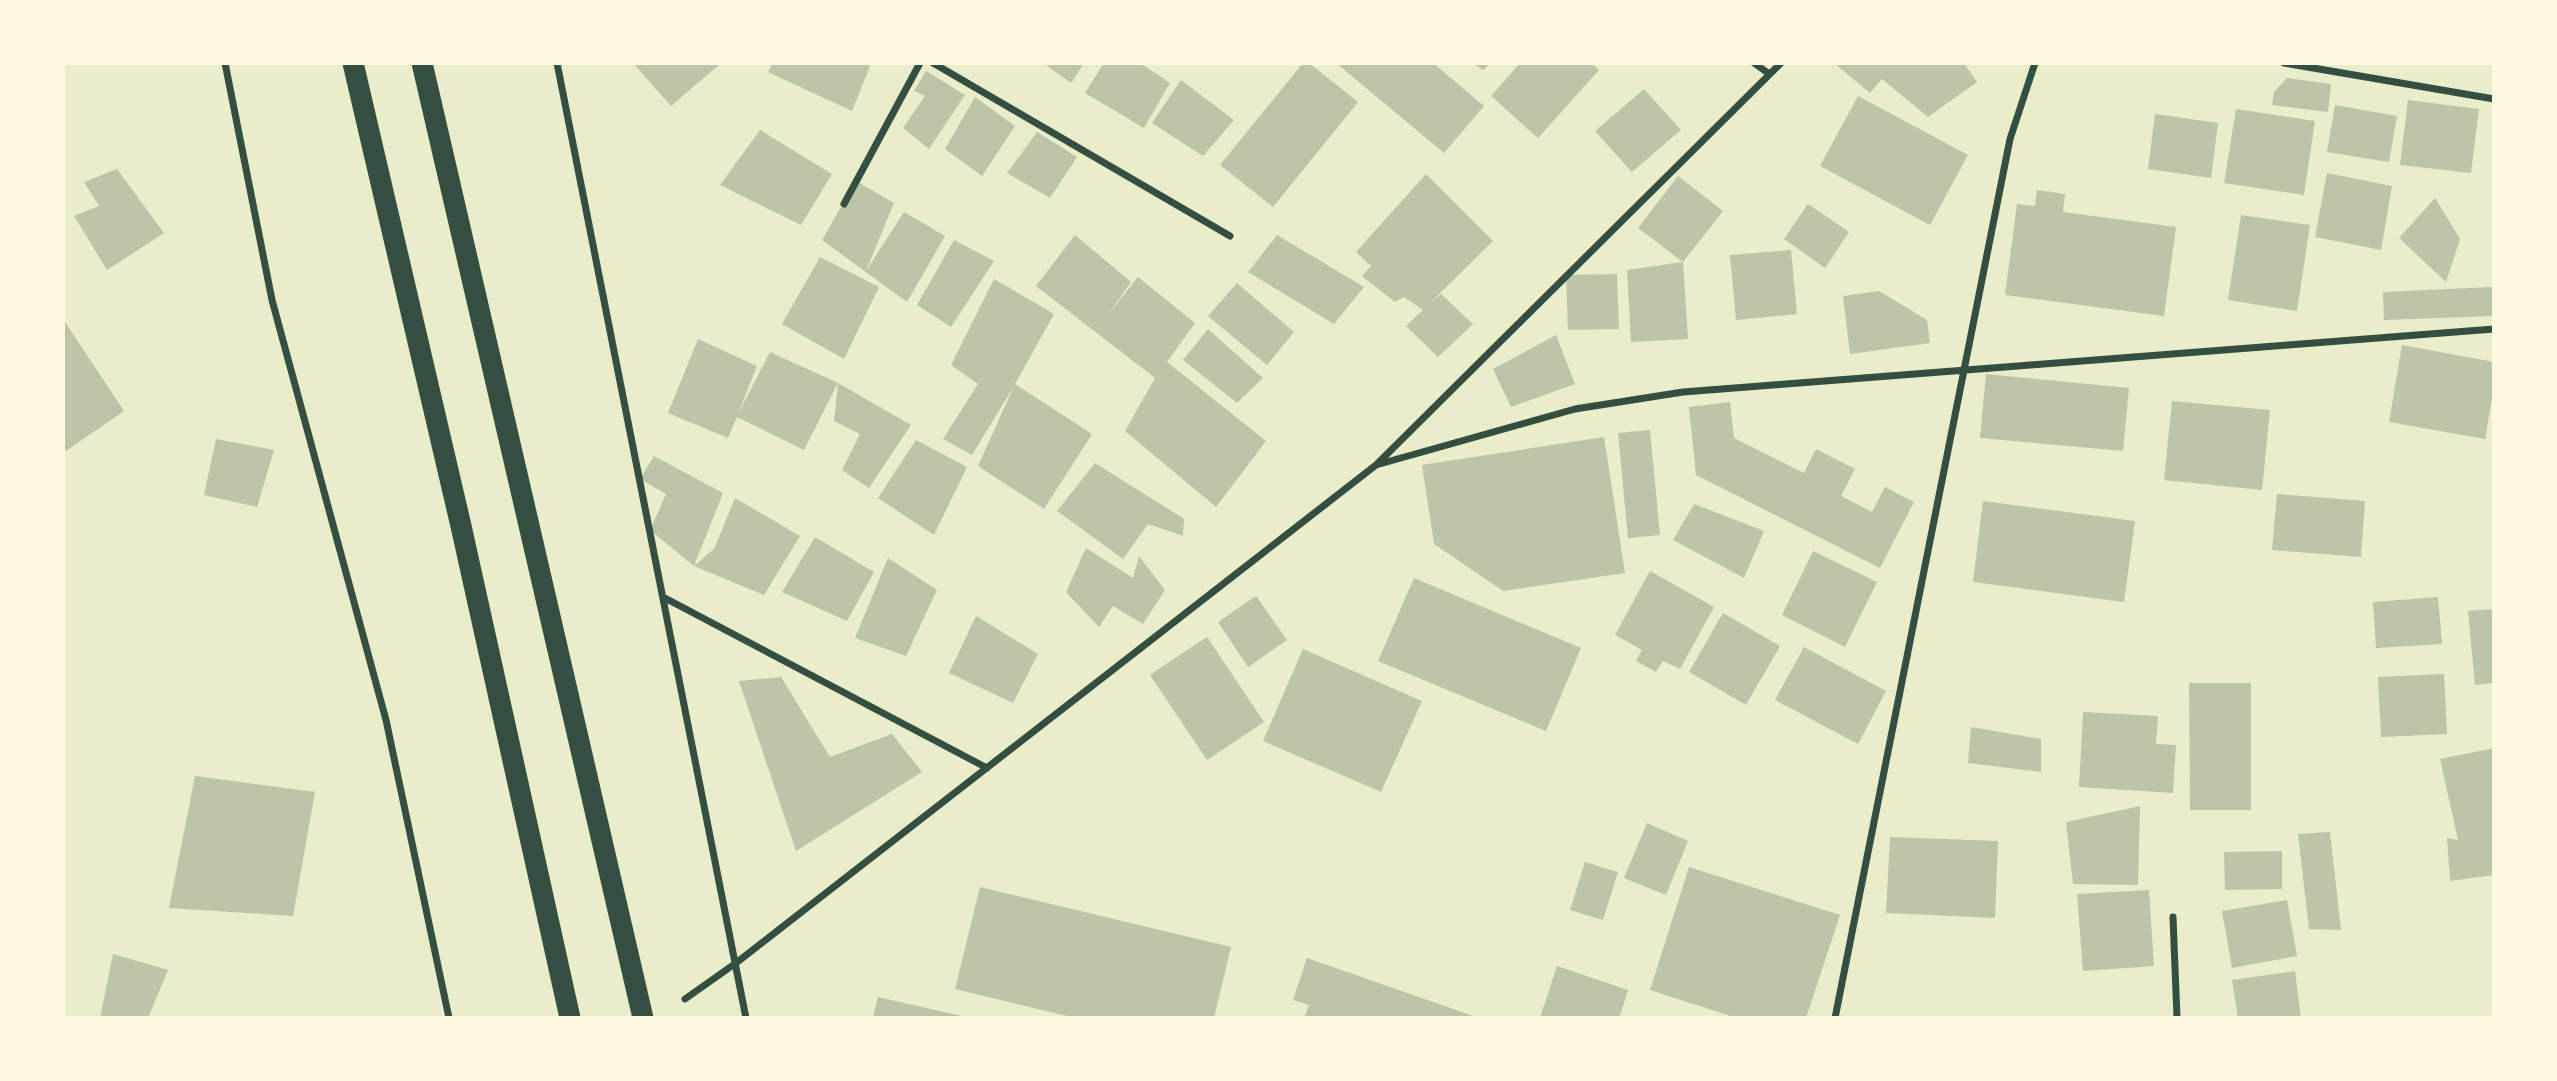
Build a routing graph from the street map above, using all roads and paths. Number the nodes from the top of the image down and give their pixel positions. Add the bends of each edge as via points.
1 (225, 63) edge
2 (353, 63) edge
3 (422, 63) edge
4 (557, 63) edge
5 (920, 63) edge
6 (933, 63) edge
7 (1754, 63) edge
8 (1781, 63) edge
9 (2035, 63) edge
10 (2284, 63) edge
11 (1768, 72) junction
12 (2494, 99) edge
13 (844, 204) dead end
14 (1230, 236) dead end
15 (2494, 329) edge
16 (1966, 370) junction
17 (1376, 465) junction
18 (663, 597) junction
19 (987, 768) junction
20 (2173, 917) dead end
21 (736, 963) junction
22 (685, 999) dead end
23 (449, 1018) edge
24 (570, 1018) edge
25 (642, 1018) edge
26 (746, 1018) edge
27 (1835, 1018) edge
28 (2177, 1018) edge

1 - 23 street via 272,300 386,720
2 - 24 highway
3 - 25 highway
4 - 18 street
5 - 13 street
6 - 14 street
7 - 11 street
8 - 11 street
9 - 16 street via 2010,139
10 - 12 street
11 - 17 street
15 - 16 street
16 - 17 street via 1683,392 1574,409
16 - 27 street
17 - 19 street
18 - 19 street
18 - 21 street
19 - 21 street
20 - 28 street
21 - 22 street
21 - 26 street

